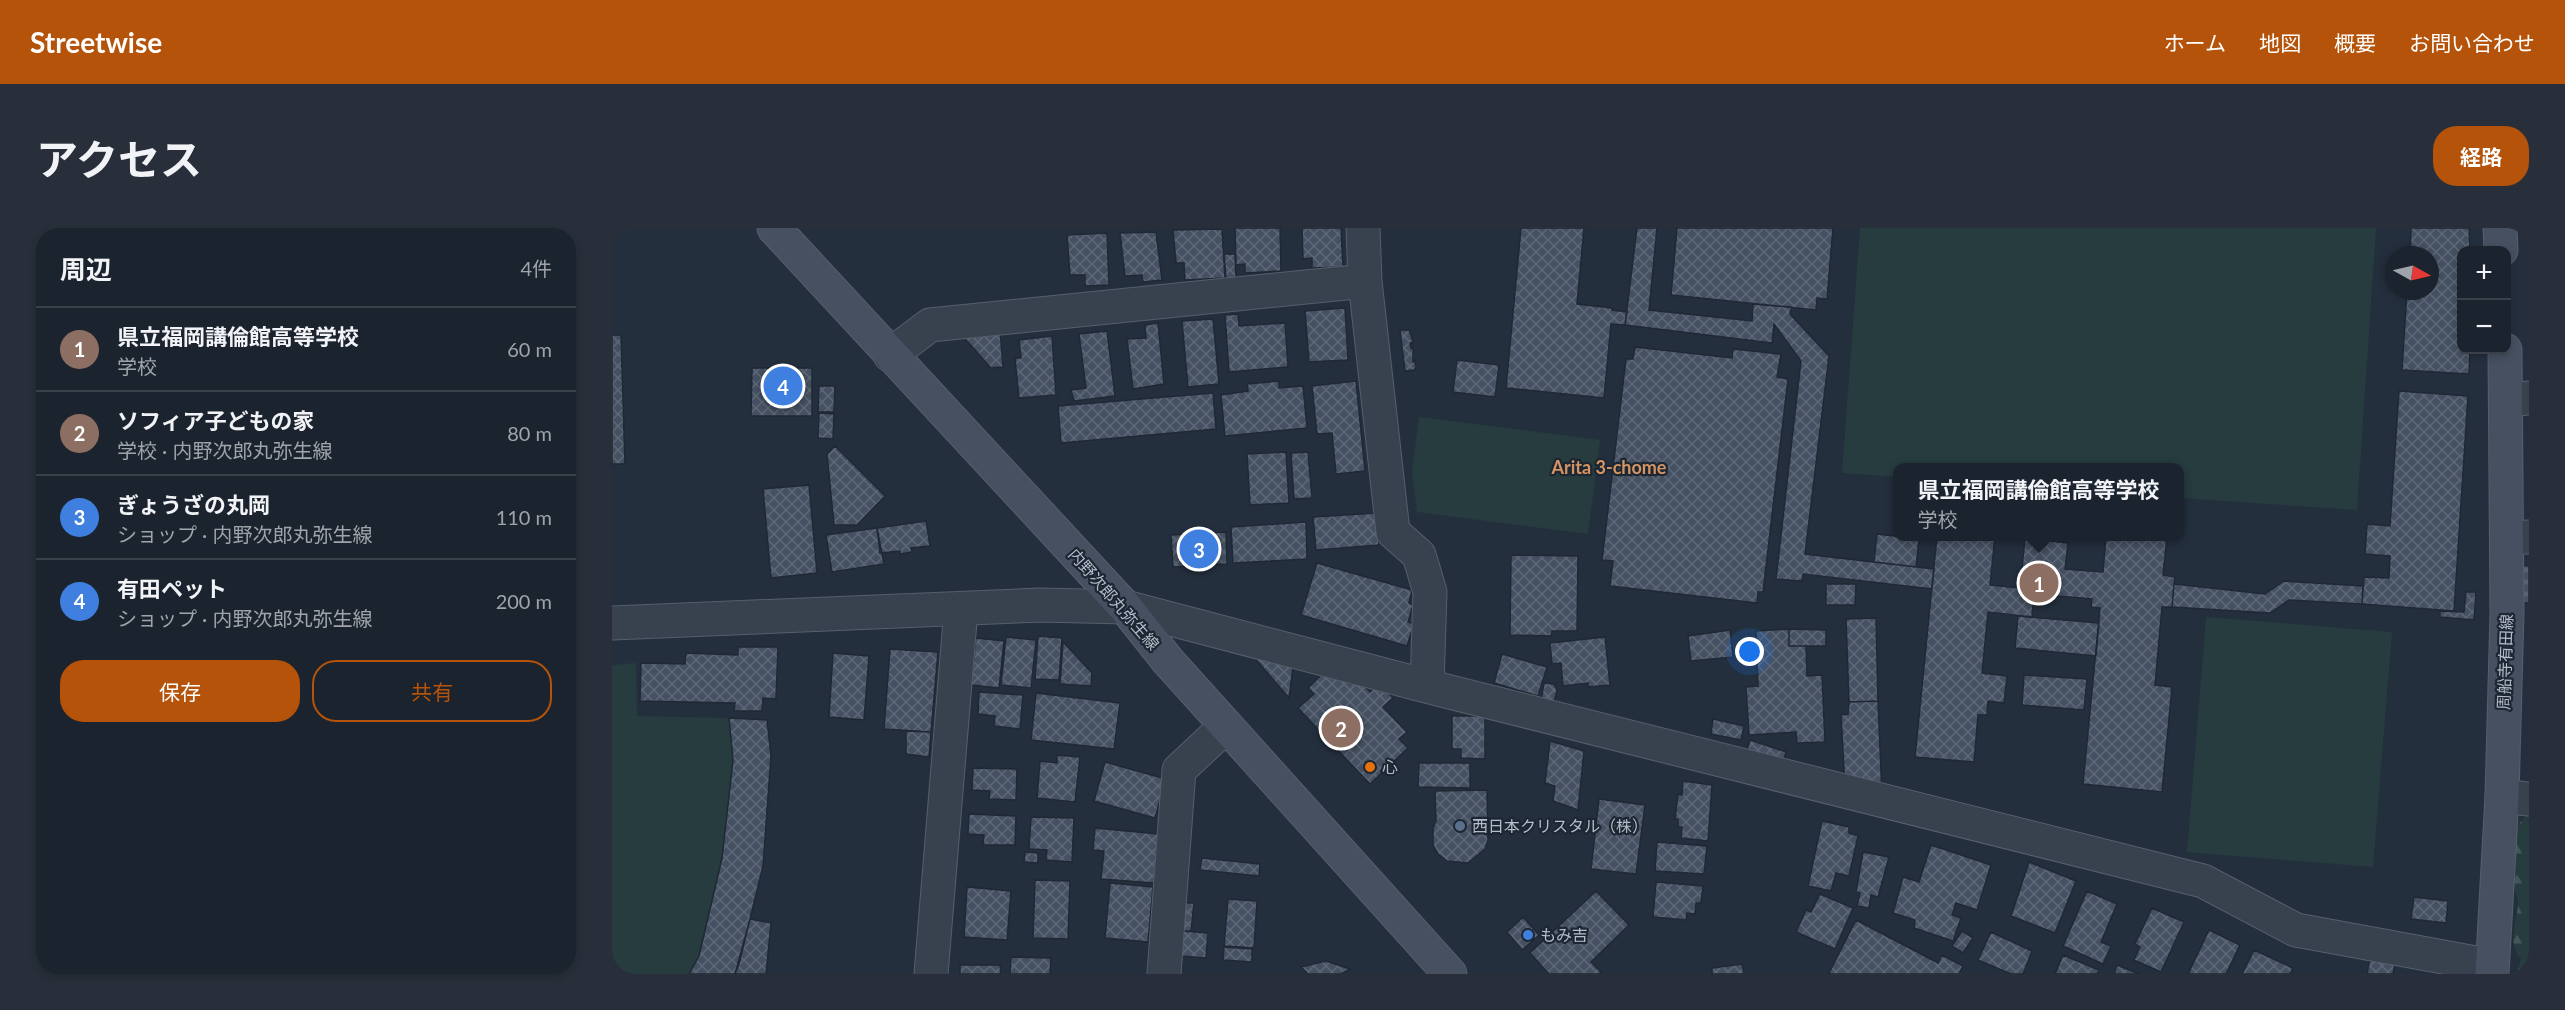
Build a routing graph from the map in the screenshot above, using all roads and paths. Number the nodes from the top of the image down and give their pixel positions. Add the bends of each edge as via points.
1 (774, 228) edge
2 (1363, 228) edge
3 (2500, 228) edge
4 (2501, 246) edge
5 (1365, 281) junction
6 (2506, 354) edge
7 (890, 355) junction
8 (2518, 399) edge
9 (2518, 538) edge
10 (1125, 607) junction
11 (962, 609) junction
12 (612, 622) edge
13 (1426, 686) junction
14 (1226, 726) junction
15 (2515, 798) edge
16 (2492, 970) edge
17 (931, 974) edge
18 (1164, 974) edge
19 (1450, 974) edge

1 - 7 main road, 内野次郎丸弥生線
2 - 5 street
3 - 4 main road
5 - 7 street via 930,325
5 - 13 street via 1393,531 1419,555 1430,592
6 - 8 main road, 周船寺有田線
7 - 10 main road, 内野次郎丸弥生線
8 - 9 main road, 周船寺有田線
9 - 15 main road, 周船寺有田線
10 - 11 street via 1041,605
10 - 13 street
10 - 14 main road, 内野次郎丸弥生線
11 - 12 street
11 - 17 street
13 - 16 street via 2203,881 2296,930
14 - 18 street via 1179,770
14 - 19 main road, 内野次郎丸弥生線
15 - 16 main road, 周船寺有田線

